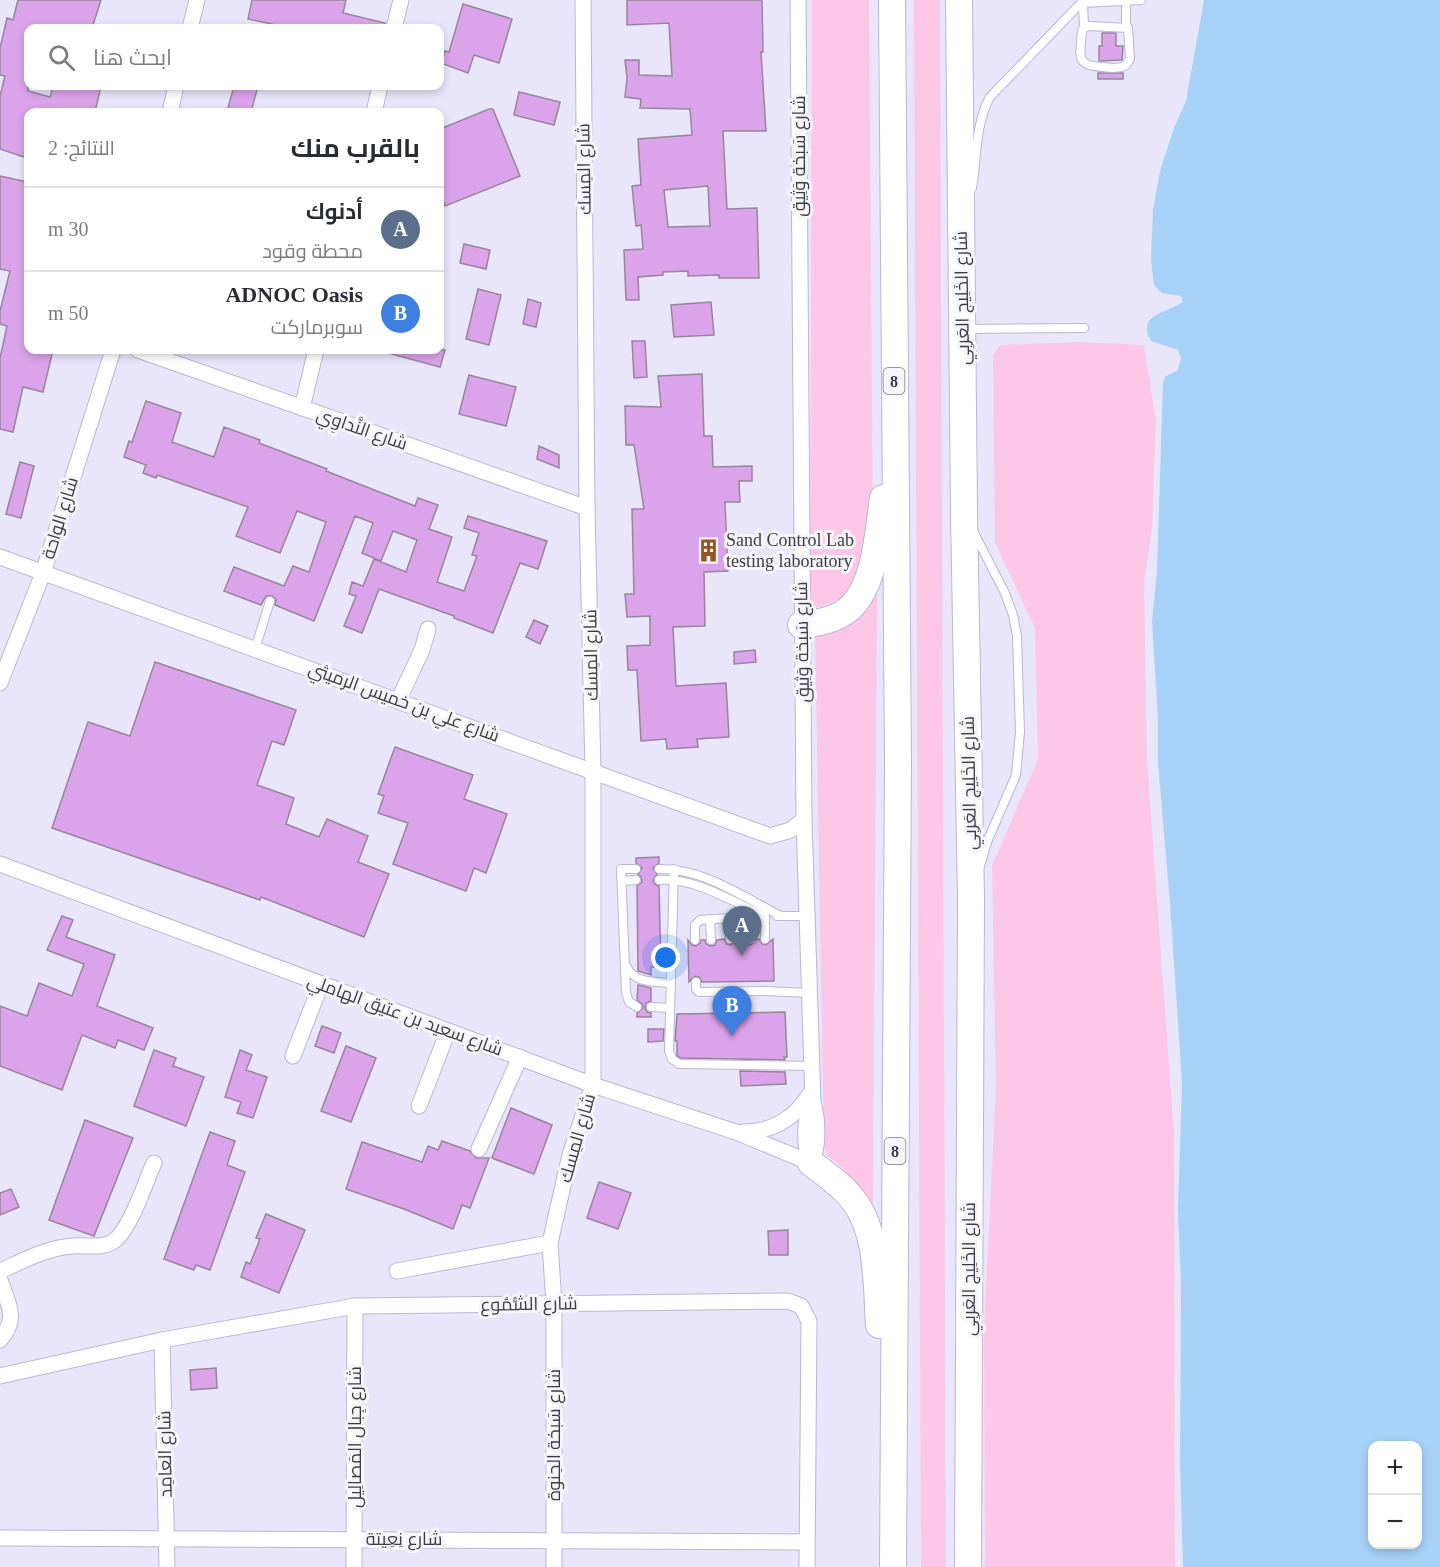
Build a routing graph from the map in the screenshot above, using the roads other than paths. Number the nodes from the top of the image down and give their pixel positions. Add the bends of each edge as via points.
1 (197, 0) edge
2 (401, 0) edge
3 (583, 0) edge
4 (798, 0) edge
5 (892, 0) edge
6 (959, 0) edge
7 (1141, 0) edge
8 (1083, 1) edge
9 (1126, 2) junction
10 (191, 24) edge
11 (395, 24) edge
12 (1126, 27) junction
13 (1084, 28) junction
14 (175, 90) edge
15 (379, 90) edge
16 (171, 108) edge
17 (375, 108) edge
18 (972, 191) dead end
19 (970, 203) dead end
20 (962, 261) junction
21 (1084, 328) dead end
22 (962, 329) junction
23 (112, 354) edge
24 (149, 354) edge
25 (315, 354) edge
26 (302, 408) junction
27 (894, 429) junction
28 (587, 508) junction
29 (964, 512) junction
30 (0, 557) edge
31 (43, 573) junction
32 (270, 601) dead end
33 (801, 626) junction
34 (428, 629) dead end
35 (255, 649) junction
36 (0, 683) edge
37 (398, 700) junction
38 (593, 771) junction
39 (804, 819) junction
40 (0, 864) edge
41 (636, 869) dead end
42 (659, 869) dead end
43 (674, 869) junction
44 (636, 880) dead end
45 (659, 880) dead end
46 (674, 880) junction
47 (622, 881) junction
48 (971, 899) junction
49 (765, 916) junction
50 (782, 916) junction
51 (808, 916) junction
52 (750, 917) junction
53 (730, 918) junction
54 (710, 919) junction
55 (730, 939) dead end
56 (750, 939) dead end
57 (765, 939) dead end
58 (695, 940) dead end
59 (711, 940) dead end
60 (626, 964) junction
61 (732, 981) dead end
62 (751, 981) dead end
63 (765, 981) dead end
64 (696, 982) dead end
65 (712, 982) dead end
66 (670, 983) junction
67 (321, 984) junction
68 (751, 991) junction
69 (765, 991) junction
70 (712, 992) junction
71 (732, 992) junction
72 (809, 993) junction
73 (637, 1007) dead end
74 (651, 1007) dead end
75 (670, 1008) junction
76 (448, 1031) junction
77 (292, 1056) dead end
78 (520, 1058) junction
79 (812, 1066) junction
80 (593, 1085) junction
81 (813, 1096) junction
82 (419, 1106) dead end
83 (736, 1132) junction
84 (479, 1149) dead end
85 (154, 1163) dead end
86 (811, 1163) junction
87 (550, 1243) junction
88 (0, 1271) edge
89 (397, 1271) dead end
90 (0, 1280) edge
91 (554, 1304) junction
92 (355, 1306) junction
93 (0, 1340) edge
94 (162, 1341) junction
95 (0, 1376) edge
96 (0, 1538) edge
97 (167, 1539) junction
98 (354, 1539) junction
99 (554, 1540) junction
100 (892, 1540) junction
101 (807, 1542) junction
102 (167, 1567) edge
103 (354, 1567) edge
104 (554, 1567) edge
105 (807, 1567) edge
106 (893, 1567) edge
107 (968, 1567) edge

1 - 10 street
2 - 11 street
3 - 28 street, شارع المِسك
4 - 33 street, شارع سَبخة وَثِيق
5 - 27 highway, 8
6 - 20 highway, شارع الخَلِيج العَربِي
7 - 9 lane
8 - 9 lane
8 - 13 lane
8 - 18 lane via 990,97 980,123
9 - 12 lane
12 - 13 lane
12 - 13 lane via 1130,59 1118,68 1084,64
14 - 16 street
15 - 17 street
19 - 20 lane
20 - 22 highway, شارع الخَلِيج العَربِي
21 - 22 lane
22 - 29 highway, شارع الخَلِيج العَربِي
23 - 31 street, شارع الواحة
24 - 26 street, شارع النَّداوِي
25 - 26 street
26 - 28 street, شارع النَّداوِي
27 - 33 highway via 868,582 848,610 826,621
27 - 100 highway, 8 via 898,761
28 - 38 street, شارع المِسك
29 - 48 highway, شارع الخَلِيج العَربِي
29 - 48 lane via 1014,615 1020,732 1016,775 987,842
30 - 31 street, شارع علي بن خميس الرميثي
31 - 35 street, شارع علي بن خميس الرميثي
31 - 36 street, شارع الواحة
32 - 35 lane
33 - 39 street, شارع سَبخة وَثِيق
34 - 37 street
35 - 37 street, شارع علي بن خميس الرميثي
37 - 38 street, شارع علي بن خميس الرميثي
38 - 39 street, شارع علي بن خميس الرميثي via 770,836 791,830
38 - 80 street, شارع المِسك
39 - 51 street, شارع سَبخة وَثِيق
40 - 67 street, شارع سعيد بن عتيق الهاملي
41 - 47 lane via 621,869
42 - 43 lane
43 - 46 lane
43 - 50 lane via 704,877
44 - 47 lane
45 - 46 lane
46 - 49 lane
46 - 66 lane
47 - 60 lane
48 - 107 highway, شارع الخَلِيج العَربِي
49 - 50 lane
49 - 52 lane
49 - 57 lane
50 - 51 lane
51 - 72 street, شارع سَبخة وَثِيق
52 - 53 lane
52 - 56 lane
53 - 54 lane
53 - 55 lane
54 - 58 lane via 697,922
54 - 59 lane
60 - 66 lane via 636,978
60 - 73 lane via 626,998
61 - 71 lane
62 - 68 lane
63 - 69 lane
64 - 70 lane via 698,991
65 - 70 lane
66 - 75 lane
67 - 76 street, شارع سعيد بن عتيق الهاملي
67 - 77 street
68 - 69 lane
68 - 71 lane
69 - 72 lane
70 - 71 lane
72 - 79 street, شارع سَبخة وَثِيق
74 - 75 lane
75 - 79 lane via 669,1051 675,1062
76 - 78 street, شارع سعيد بن عتيق الهاملي
76 - 82 street
78 - 80 street, شارع سعيد بن عتيق الهاملي
78 - 84 street
79 - 81 street, شارع سَبخة وَثِيق
80 - 83 street, شارع سعيد بن عتيق الهاملي
80 - 87 street, شارع المِسك via 570,1155
81 - 83 street via 781,1123 767,1129
81 - 86 street, شارع سَبخة وَثِيق via 807,1113 807,1151
83 - 86 street, شارع سعيد بن عتيق الهاملي
85 - 88 street via 125,1230 114,1241 103,1246 69,1246 35,1255
86 - 100 highway via 851,1197 870,1233
87 - 89 street
87 - 91 street, شارع المِسك
90 - 93 street via 12,1315
91 - 92 street, شارع الشُّمُوع
91 - 99 street, شارع سَبخة الحِنوة
91 - 101 street, شارع الشُّمُوع via 788,1301 801,1306 809,1321
92 - 94 street, شارع الشُّمُوع
92 - 98 street, شارع جِبال المَصالِيل
94 - 95 street, شارع الشُّمُوع
94 - 97 street, شارع العامِد
96 - 97 street, شارع نِعِيتة
97 - 98 street, شارع نِعِيتة
97 - 102 street, شارع العامِد
98 - 99 street, شارع نِعِيتة
98 - 103 street, شارع جِبال المَصالِيل
99 - 101 street, شارع نِعِيتة
99 - 104 street, شارع سَبخة الحِنوة
100 - 106 highway, 8
101 - 105 street, شارع الشُّمُوع

